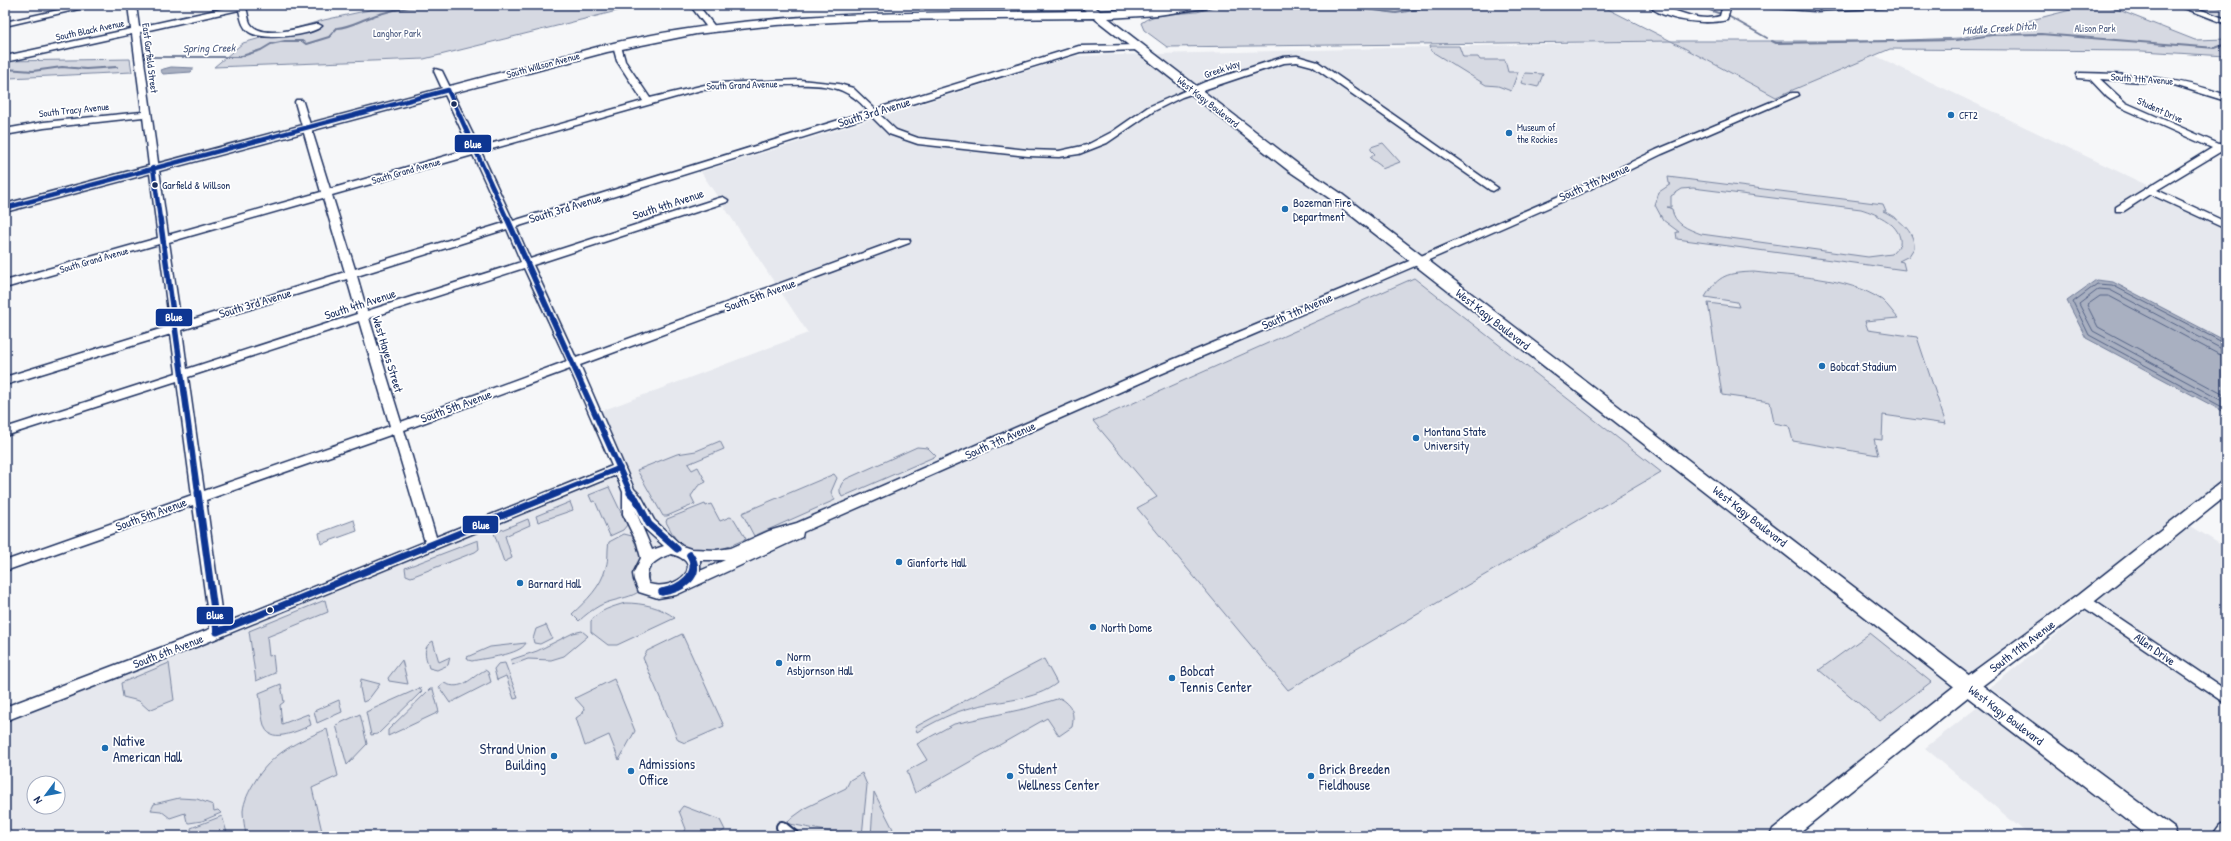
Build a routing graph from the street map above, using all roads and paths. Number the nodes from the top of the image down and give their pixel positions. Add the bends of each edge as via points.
1 (92, 5) edge
2 (132, 5) edge
3 (694, 5) edge
4 (1045, 5) edge
5 (1085, 5) edge
6 (1206, 5) edge
7 (1652, 5) edge
8 (1727, 5) edge
9 (1759, 5) edge
10 (1899, 5) edge
11 (2181, 5) edge
12 (246, 6) edge
13 (1849, 6) edge
14 (1101, 11) edge
15 (1158, 12) junction
16 (1011, 15) junction
17 (2226, 22) edge
18 (5, 24) edge
19 (318, 26) dead end
20 (712, 28) junction
21 (136, 32) junction
22 (1136, 34) junction
23 (617, 46) junction
24 (5, 59) edge
25 (438, 71) dead end
26 (2080, 76) dead end
27 (2092, 76) junction
28 (1200, 88) junction
29 (448, 90) junction
30 (1795, 95) dead end
31 (2226, 98) edge
32 (299, 102) dead end
33 (648, 102) junction
34 (872, 112) junction
35 (146, 114) junction
36 (306, 127) junction
37 (5, 132) edge
38 (2224, 148) edge
39 (476, 151) junction
40 (153, 168) junction
41 (1493, 188) dead end
42 (2151, 190) junction
43 (326, 194) junction
44 (723, 200) dead end
45 (5, 208) edge
46 (2120, 209) dead end
47 (509, 225) junction
48 (2226, 226) edge
49 (163, 240) junction
50 (905, 241) dead end
51 (1418, 261) junction
52 (527, 264) junction
53 (350, 274) junction
54 (5, 285) edge
55 (363, 316) junction
56 (174, 328) junction
57 (573, 364) junction
58 (182, 375) junction
59 (5, 381) edge
60 (397, 428) junction
61 (5, 432) edge
62 (620, 468) junction
63 (2226, 487) edge
64 (629, 492) junction
65 (199, 497) junction
66 (799, 528) junction
67 (432, 545) junction
68 (677, 549) junction
69 (690, 554) junction
70 (648, 559) junction
71 (5, 566) edge
72 (685, 584) junction
73 (2084, 600) junction
74 (217, 632) junction
75 (1968, 686) junction
76 (2226, 698) edge
77 (5, 714) edge
78 (782, 827) dead end
79 (2226, 830) edge
80 (793, 836) edge
81 (1780, 836) edge
82 (2166, 836) edge
83 (2220, 836) edge

1 - 18 street
2 - 21 street, East Garfield Street
3 - 20 street
4 - 16 main road
5 - 14 main road, West Kagy Boulevard
6 - 15 main road
7 - 8 street via 1680,18 1709,20 1724,18
9 - 13 street via 1815,9
10 - 13 street
11 - 17 street
12 - 19 street via 247,26 256,32 289,33
12 - 21 street, South Black Avenue
14 - 15 main road
14 - 16 main road, South Willson Avenue
14 - 22 main road, West Kagy Boulevard
15 - 22 main road via 1142,18
16 - 20 main road, South Willson Avenue via 836,17
20 - 23 main road, South Willson Avenue
21 - 24 street, South Black Avenue
21 - 35 street, East Garfield Street
22 - 28 main road, West Kagy Boulevard
22 - 34 street, South 3rd Avenue
23 - 29 main road, South Willson Avenue
23 - 33 street via 621,61
25 - 29 street
26 - 27 street, South 7th Avenue
27 - 31 street, South 7th Avenue via 2168,80 2193,85
27 - 38 street, Student Drive via 2123,105
28 - 34 street, Greek Way via 1158,105 1100,144 1082,151 1057,154 911,139 894,133
28 - 41 street, Greek Way via 1283,60 1297,59 1310,62
28 - 51 main road, West Kagy Boulevard via 1278,142 1330,188 1334,195
29 - 36 main road, South Willson Avenue
29 - 39 street
30 - 51 street, South 7th Avenue via 1659,152 1583,189
32 - 36 street, West Hayes Street
33 - 34 street, South Grand Avenue via 712,85 824,83 850,90
33 - 39 street, South Grand Avenue
34 - 47 street, South 3rd Avenue
35 - 37 street, South Tracy Avenue via 44,125
35 - 40 street, East Garfield Street
36 - 40 main road, South Willson Avenue
36 - 43 street, West Hayes Street
38 - 42 street
39 - 43 street, South Grand Avenue
39 - 47 street
40 - 45 main road, South Willson Avenue
40 - 49 street, East Garfield Street
42 - 46 street
42 - 48 street
43 - 49 street, South Grand Avenue
43 - 53 street, West Hayes Street
44 - 52 street, South 4th Avenue
47 - 52 street
47 - 53 street, South 3rd Avenue
49 - 54 street, South Grand Avenue
49 - 56 street, East Garfield Street
50 - 57 street, South 5th Avenue
51 - 66 street, South 7th Avenue via 1152,373
51 - 75 main road, West Kagy Boulevard
52 - 55 street, South 4th Avenue
52 - 57 street
53 - 55 street, West Hayes Street
53 - 56 street, South 3rd Avenue
55 - 58 street, South 4th Avenue
55 - 60 street, West Hayes Street
56 - 58 street, East Garfield Street
56 - 59 street, South 3rd Avenue
57 - 60 street, South 5th Avenue
57 - 62 street
58 - 61 street, South 4th Avenue
58 - 65 street, East Garfield Street
60 - 65 street, South 5th Avenue
60 - 67 street, West Hayes Street
62 - 64 street
62 - 67 street, South 6th Avenue
63 - 73 street, South 11th Avenue
64 - 68 street via 636,498 649,524
64 - 70 street via 629,514 644,543
65 - 71 street, South 5th Avenue
65 - 74 street, East Garfield Street
66 - 69 street, South 7th Avenue via 774,534 718,556
66 - 72 street, South 7th Avenue via 796,534
67 - 74 street, South 6th Avenue
68 - 69 street
68 - 70 street via 662,551
69 - 72 street via 695,571
70 - 72 street via 639,576 644,588 659,593 677,589
73 - 75 street, South 11th Avenue
73 - 76 street, Allen Drive
74 - 77 street, South 6th Avenue
75 - 81 street, South 11th Avenue
75 - 82 main road, West Kagy Boulevard
78 - 80 street
79 - 83 street

